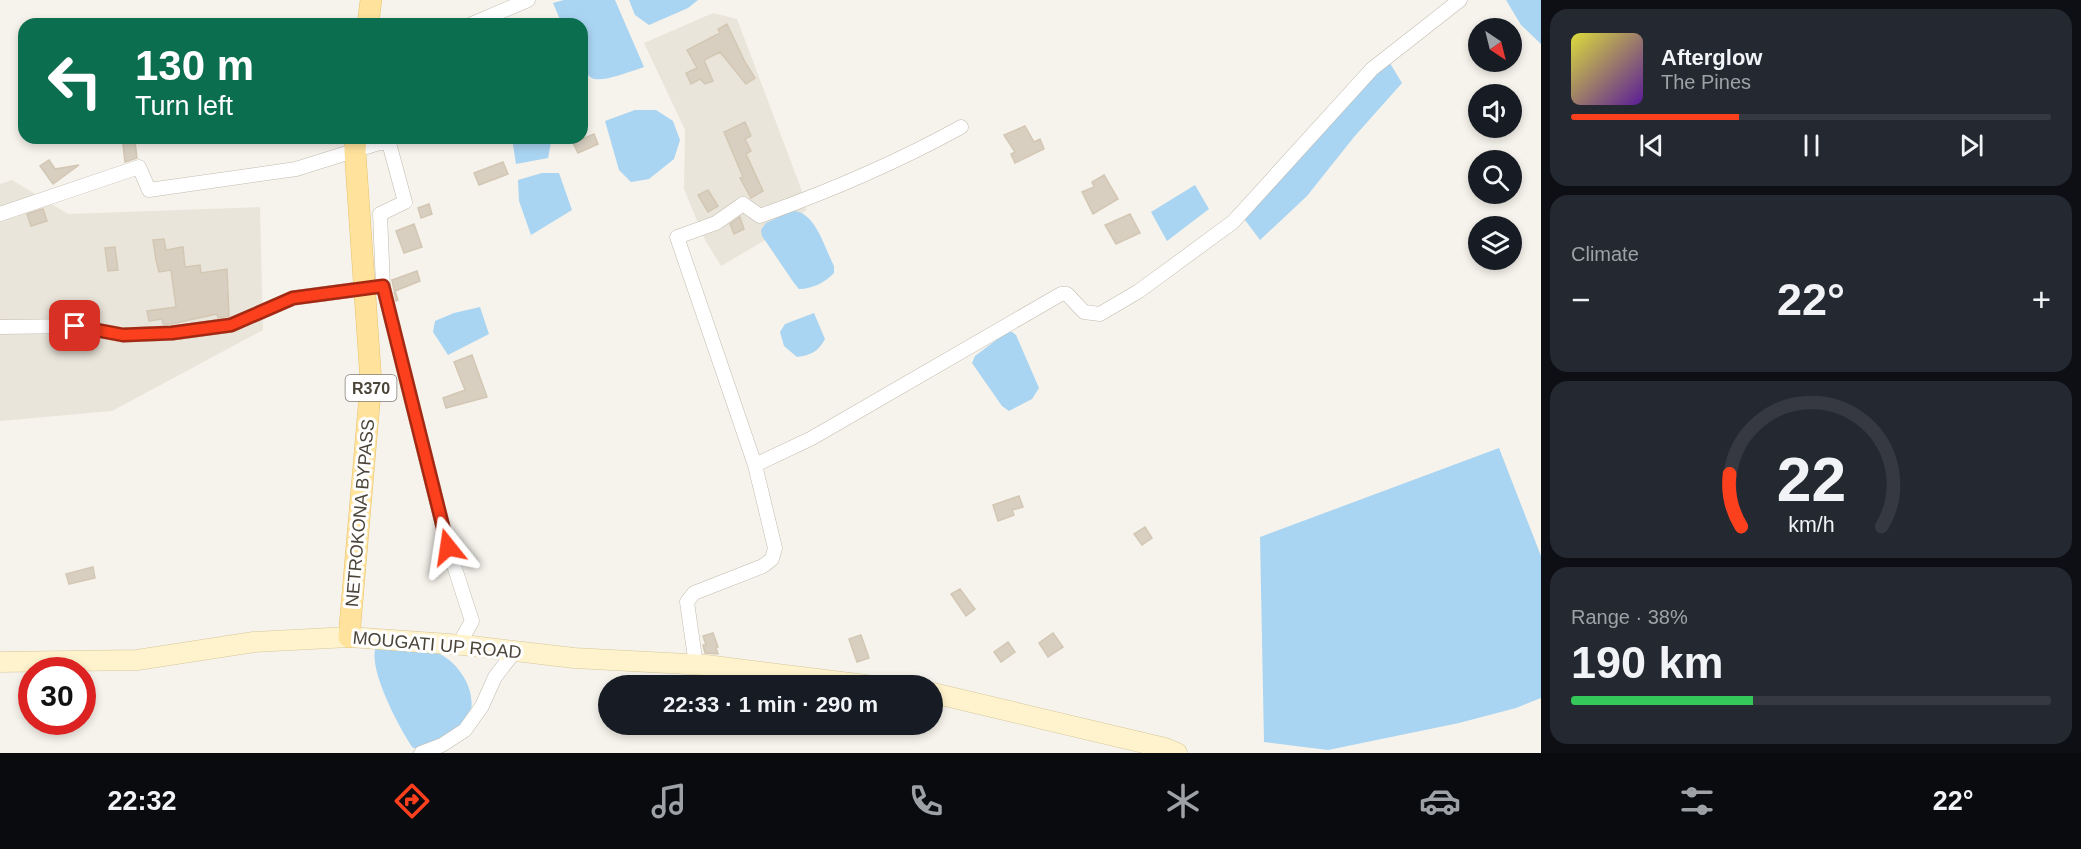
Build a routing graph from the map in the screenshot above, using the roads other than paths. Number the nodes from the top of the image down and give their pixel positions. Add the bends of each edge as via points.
1 (371, 0) edge
2 (528, 0) edge
3 (1461, 0) edge
4 (369, 18) edge
5 (486, 18) edge
6 (961, 128) dead end
7 (356, 144) edge
8 (388, 144) edge
9 (0, 214) edge
10 (374, 287) junction
11 (0, 327) edge
12 (755, 465) junction
13 (349, 637) junction
14 (463, 645) junction
15 (515, 651) junction
16 (0, 662) edge
17 (696, 665) junction
18 (781, 675) edge
19 (943, 695) edge
20 (421, 753) edge
21 (1176, 753) edge

1 - 4 main road
2 - 5 street
3 - 12 street via 1372,69 1233,222 1139,291 1092,315 1083,312 1067,294 1061,294 812,438
6 - 12 street via 836,189 760,216 744,204 716,223 676,237
7 - 9 street via 296,170 149,190 139,166
7 - 10 main road, NETROKONA BYPASS / R370
8 - 10 street via 405,202 380,214
10 - 11 street via 293,298 231,325 172,333 123,335 75,326
10 - 13 main road, NETROKONA BYPASS / R370 via 371,382
10 - 14 street via 472,621
12 - 17 street via 775,548 772,559 694,593 687,602
13 - 14 street, MOUGATI UP ROAD
13 - 16 street, MOUGATI UP ROAD via 254,642 136,660
14 - 15 street, MOUGATI UP ROAD
15 - 17 street, MOUGATI UP ROAD
15 - 20 street via 465,730
17 - 18 street, MOUGATI UP ROAD
19 - 21 street

